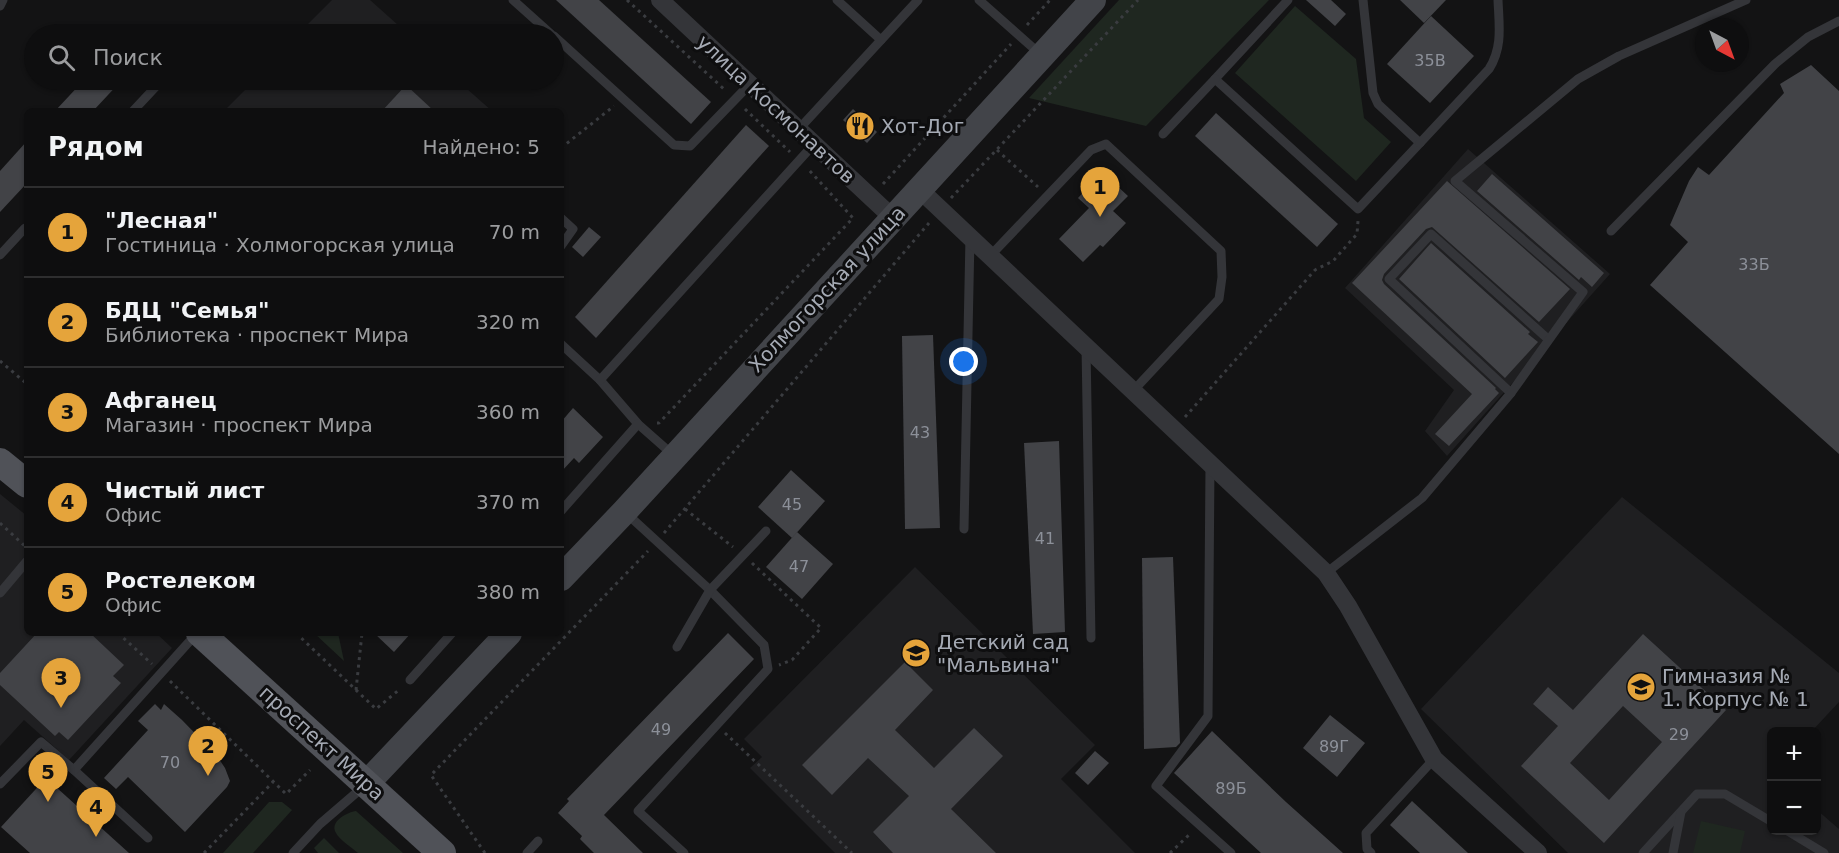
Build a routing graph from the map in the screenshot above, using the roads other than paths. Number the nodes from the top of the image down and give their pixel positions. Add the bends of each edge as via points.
1 (3, 0) edge
2 (513, 0) edge
3 (660, 0) edge
4 (837, 0) edge
5 (918, 0) edge
6 (979, 0) edge
7 (1093, 0) edge
8 (1288, 0) edge
9 (1363, 0) edge
10 (1498, 0) edge
11 (1746, 0) edge
12 (0, 6) edge
13 (1839, 21) edge
14 (540, 24) edge
15 (881, 40) junction
16 (564, 46) edge
17 (1042, 56) junction
18 (1215, 79) junction
19 (750, 84) junction
20 (153, 90) edge
21 (136, 108) edge
22 (798, 130) junction
23 (1163, 134) dead end
24 (1420, 142) junction
25 (814, 144) junction
26 (919, 189) junction
27 (892, 218) junction
28 (564, 221) edge
29 (24, 230) edge
30 (1611, 231) dead end
31 (970, 237) junction
32 (564, 242) edge
33 (0, 255) edge
34 (990, 256) junction
35 (1548, 339) junction
36 (1086, 346) junction
37 (564, 347) edge
38 (600, 380) junction
39 (1133, 391) junction
40 (1511, 393) junction
41 (638, 424) junction
42 (674, 456) junction
43 (0, 462) edge
44 (1209, 463) junction
45 (24, 482) edge
46 (564, 508) edge
47 (624, 512) junction
48 (964, 529) dead end
49 (766, 531) dead end
50 (24, 565) edge
51 (1326, 573) junction
52 (564, 575) edge
53 (710, 590) junction
54 (0, 593) edge
55 (195, 636) edge
56 (201, 636) edge
57 (449, 636) edge
58 (506, 636) edge
59 (1091, 639) dead end
60 (677, 647) dead end
61 (410, 680) road end
62 (1434, 759) junction
63 (74, 770) junction
64 (367, 783) junction
65 (0, 784) edge
66 (1682, 812) junction
67 (1767, 819) edge
68 (1793, 835) edge
69 (148, 838) dead end
70 (538, 841) dead end
71 (293, 853) edge
72 (442, 853) edge
73 (527, 853) edge
74 (684, 853) edge
75 (1231, 853) edge
76 (1371, 853) edge
77 (1538, 853) edge
78 (1644, 853) edge
79 (1673, 853) edge
80 (1824, 853) edge

1 - 12 lane
2 - 14 lane
3 - 19 street, улица Космонавтов
4 - 15 lane
5 - 15 lane
6 - 17 lane
7 - 17 street, Холмогорская улица
8 - 18 lane
9 - 24 lane via 1373,93 1378,104
10 - 24 lane via 1497,57
11 - 35 lane via 1619,56 1578,79 1455,180 1582,292
13 - 30 lane via 1808,37 1775,64
15 - 22 lane
16 - 19 lane via 674,145 690,146
17 - 26 street, Холмогорская улица
18 - 23 lane
18 - 24 lane via 1358,209
19 - 22 street, улица Космонавтов
20 - 21 lane
22 - 25 street, улица Космонавтов
25 - 27 street, улица Космонавтов
25 - 38 lane
26 - 27 street, Холмогорская улица
26 - 31 street
27 - 42 street, Холмогорская улица
28 - 32 lane via 573,229
29 - 33 lane
31 - 34 street
31 - 48 lane
34 - 36 street
34 - 39 lane via 1091,150 1106,144 1221,251 1219,299
35 - 40 lane
35 - 40 lane via 1431,234 1389,279
36 - 39 street
36 - 59 lane
37 - 38 lane
38 - 41 lane
39 - 44 street
40 - 51 lane via 1422,498
41 - 42 lane
41 - 46 lane
42 - 47 street, Холмогорская улица
43 - 45 main road
44 - 51 street
44 - 75 lane via 1208,716 1156,786
47 - 52 street, Холмогорская улица
47 - 53 lane
49 - 53 lane
50 - 54 lane
51 - 62 street
53 - 60 lane
53 - 74 lane via 764,645 768,669 638,811
55 - 63 lane
56 - 64 main road, проспект Мира
57 - 61 lane
58 - 64 street
62 - 76 lane via 1366,833 1366,849
62 - 77 street
63 - 65 lane via 41,742
63 - 69 lane
64 - 71 lane
64 - 72 main road, проспект Мира
66 - 67 lane via 1697,794 1725,794
66 - 78 lane
66 - 79 lane
68 - 80 lane
70 - 73 lane

